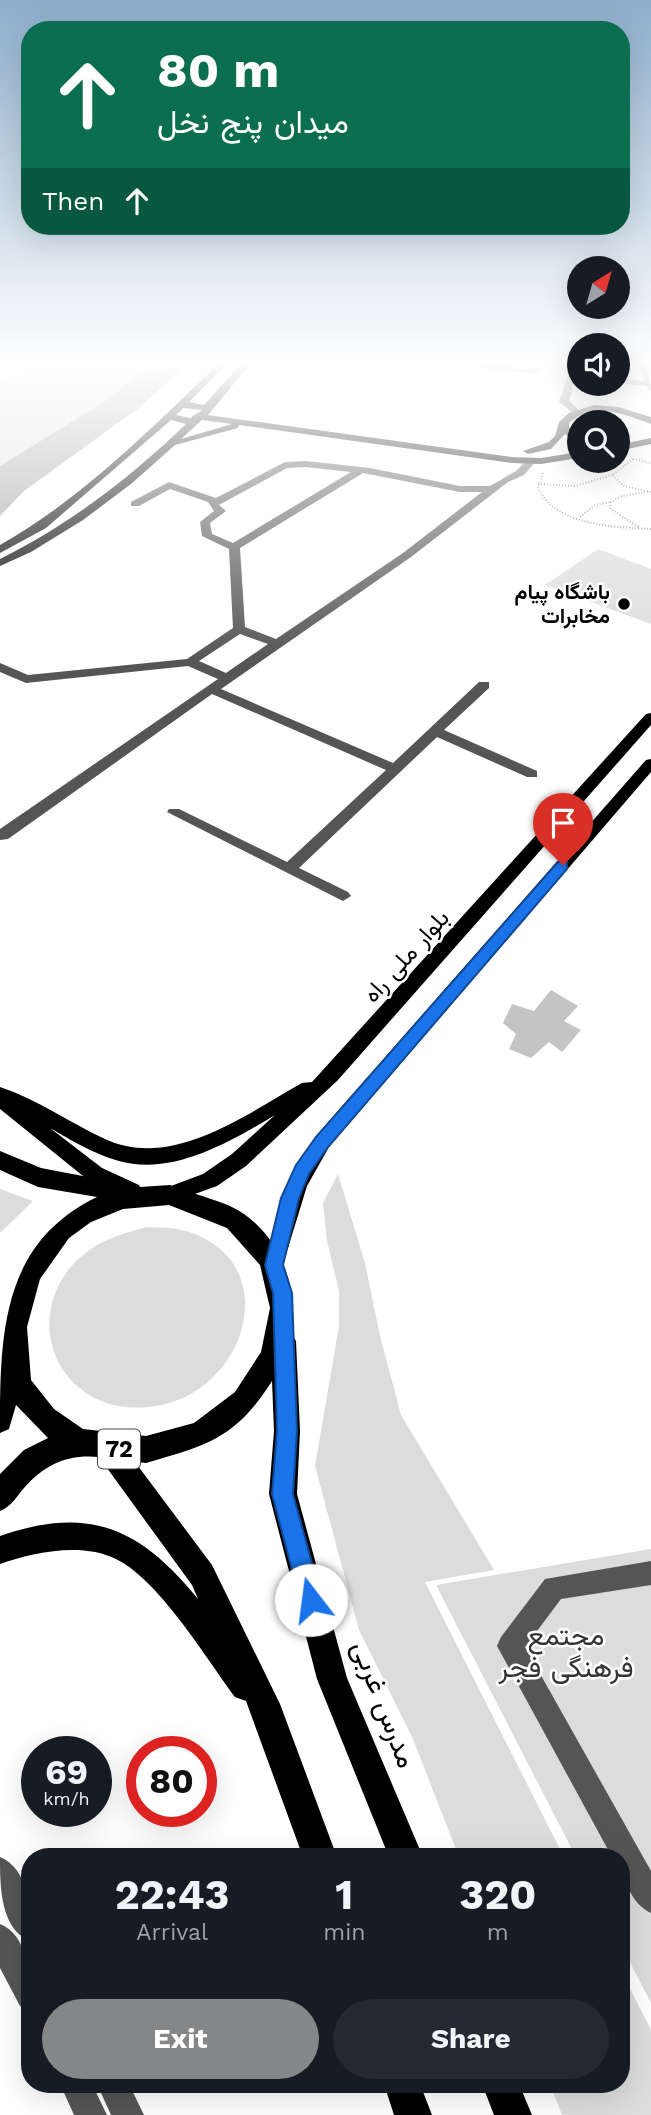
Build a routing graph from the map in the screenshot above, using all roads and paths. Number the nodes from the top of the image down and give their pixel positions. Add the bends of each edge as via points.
1 (115, 463) edge
2 (150, 463) edge
3 (530, 463) edge
4 (628, 463) edge
5 (547, 467) dead end
6 (361, 470) junction
7 (612, 475) junction
8 (538, 484) junction
9 (493, 489) junction
10 (649, 492) edge
11 (217, 502) junction
12 (611, 502) junction
13 (135, 504) dead end
14 (579, 518) junction
15 (641, 529) junction
16 (651, 529) edge
17 (234, 547) junction
18 (0, 550) edge
19 (0, 563) edge
20 (239, 628) junction
21 (278, 643) junction
22 (190, 662) junction
23 (0, 667) edge
24 (229, 679) junction
25 (484, 685) dead end
26 (213, 690) junction
27 (651, 718) edge
28 (438, 732) junction
29 (651, 763) edge
30 (397, 770) junction
31 (532, 774) dead end
32 (587, 791) junction
33 (617, 803) junction
34 (174, 812) dead end
35 (0, 834) edge
36 (289, 869) junction
37 (343, 896) dead end
38 (332, 1075) junction
39 (0, 1097) edge
40 (0, 1160) edge
41 (170, 1195) junction
42 (142, 1196) junction
43 (274, 1265) junction
44 (283, 1324) junction
45 (3, 1329) edge
46 (10, 1367) junction
47 (0, 1420) edge
48 (80, 1441) junction
49 (109, 1449) junction
50 (0, 1497) edge
51 (0, 1550) edge
52 (651, 1573) edge
53 (269, 1715) junction
54 (317, 1848) edge
55 (402, 1848) edge
56 (623, 1848) edge
57 (630, 1861) edge
58 (0, 1871) edge
59 (651, 1899) edge
60 (21, 1910) edge
61 (0, 1938) edge
62 (21, 1979) edge
63 (80, 2093) edge
64 (117, 2093) edge
65 (405, 2093) edge
66 (504, 2093) edge
67 (91, 2115) edge
68 (128, 2115) edge
69 (413, 2115) edge
70 (513, 2115) edge

1 - 18 main road via 41,526
2 - 19 main road via 62,530
3 - 9 street
4 - 7 path
5 - 8 path
6 - 9 street via 460,489
6 - 11 street via 285,466
6 - 17 street
7 - 8 path via 572,486
7 - 10 path via 625,486
8 - 14 path via 541,501 559,513
9 - 21 street via 417,548
10 - 12 path
11 - 13 street via 169,485
11 - 17 street via 212,504 221,511 205,522 207,536
12 - 14 path via 595,505
12 - 15 path via 614,512
14 - 15 path
15 - 16 path
17 - 20 street
20 - 21 street
20 - 22 street
21 - 24 street
22 - 23 street via 26,679
22 - 24 street
24 - 26 street
25 - 28 street
26 - 30 street
26 - 35 street
27 - 32 main road, بلوار ملی راه
28 - 30 street
28 - 31 street
29 - 33 main road
30 - 36 street
32 - 33 main road
32 - 38 main road, بلوار ملی راه
33 - 43 main road via 322,1142 290,1198
34 - 36 street
36 - 37 street
38 - 39 main road via 195,1148 158,1157 111,1151 28,1106
38 - 41 main road, بلوار ملی راه via 239,1160 210,1180
39 - 42 main road via 95,1174
40 - 42 highway, 72 via 38,1177
41 - 42 highway, 72
41 - 43 highway, 72 via 203,1202 233,1216 257,1238
42 - 45 highway, 72 via 108,1203 76,1218 48,1240 20,1278
43 - 44 highway, 72 via 282,1293
44 - 49 highway, 72 via 275,1354 260,1382 238,1408 210,1429 143,1450
44 - 55 highway, مدرس غربی / 72 via 287,1431 283,1494 332,1679
45 - 46 highway, 72
46 - 47 highway
46 - 48 highway, 72 via 25,1397 49,1423
48 - 49 highway, 72
48 - 50 highway via 58,1445 24,1465
49 - 53 highway, 72 via 202,1575
51 - 53 highway via 30,1540 84,1535 134,1553 172,1592
52 - 56 street via 554,1588 510,1646
53 - 54 highway, 72
57 - 59 street
58 - 60 street
61 - 62 street
63 - 67 street
64 - 68 street
65 - 69 highway
66 - 70 highway

